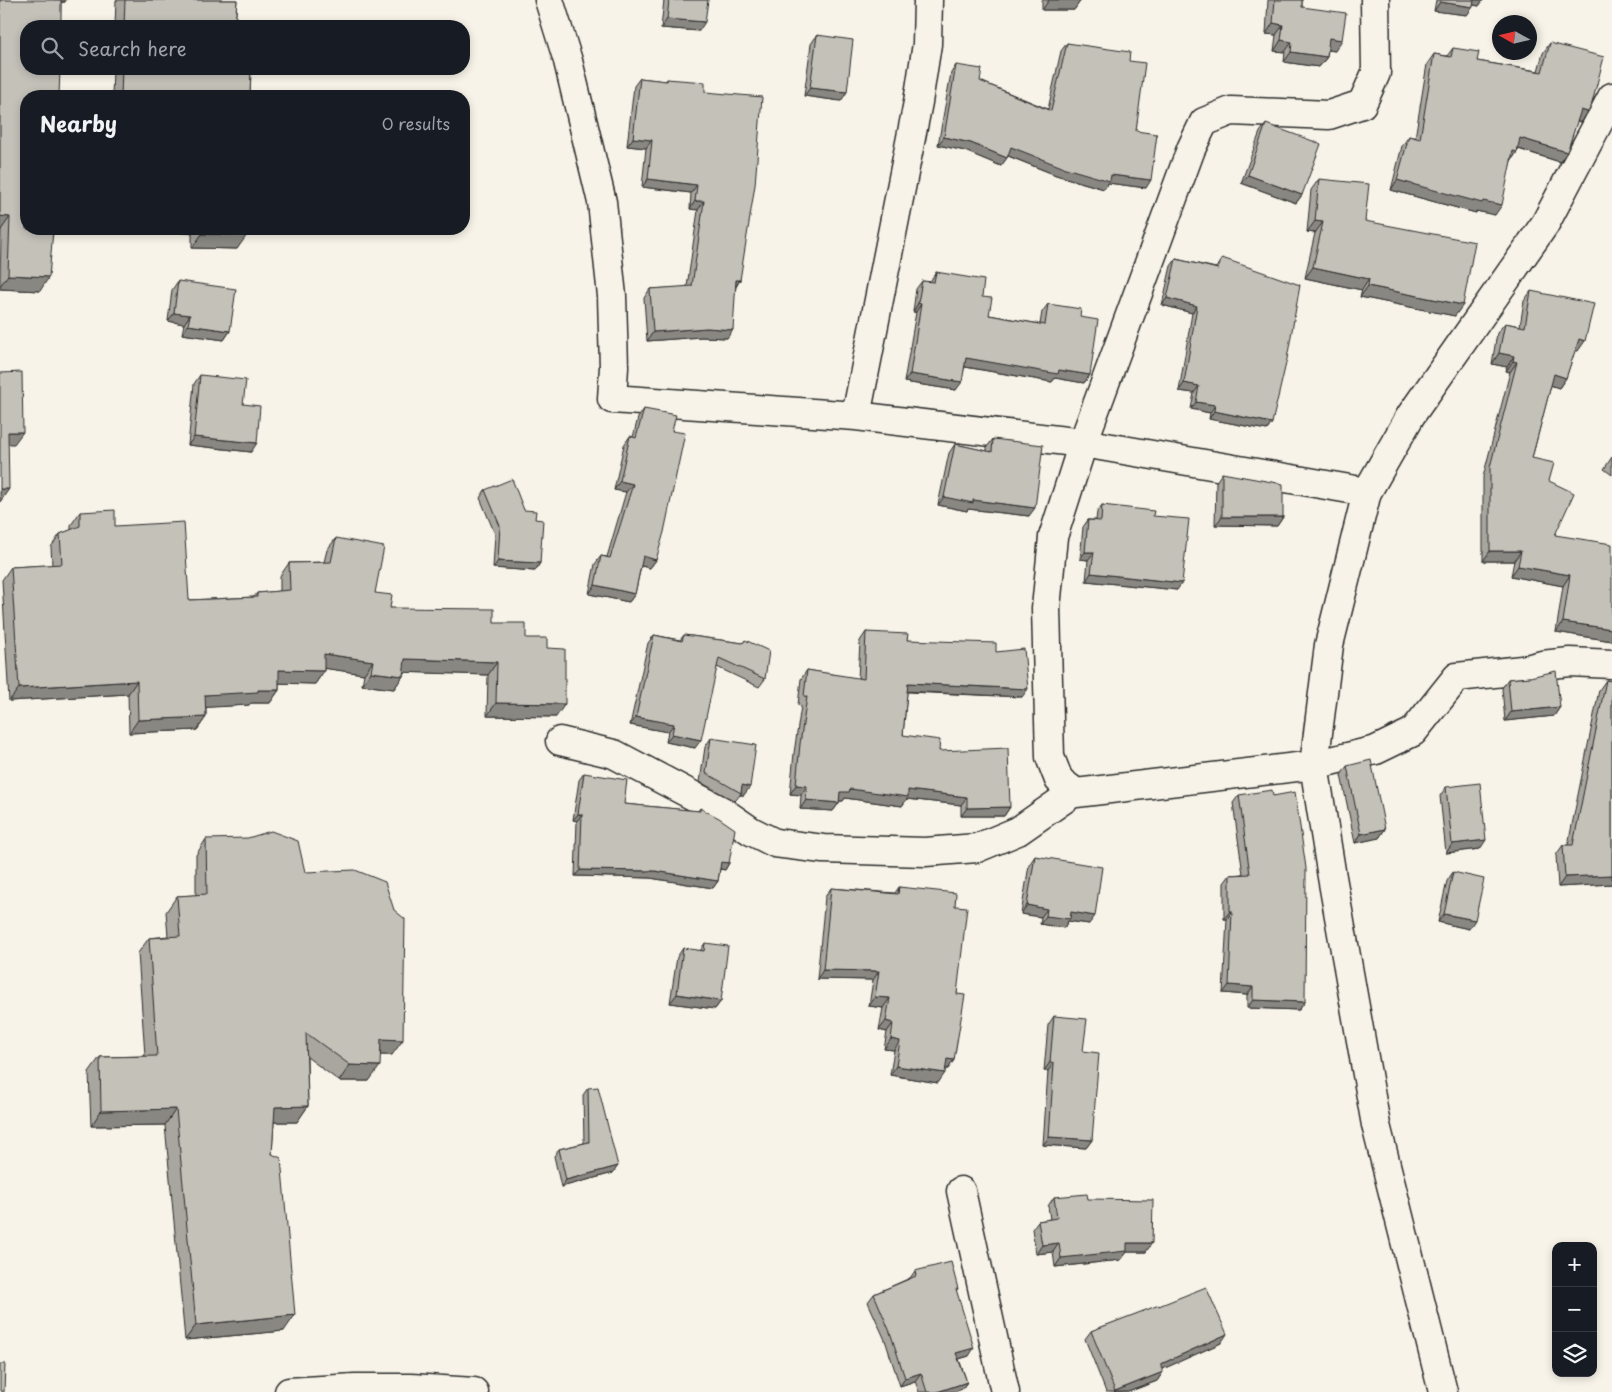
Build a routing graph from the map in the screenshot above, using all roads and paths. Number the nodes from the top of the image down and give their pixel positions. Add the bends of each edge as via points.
1 (549, 0) edge
2 (928, 0) edge
3 (1375, 0) edge
4 (1612, 97) edge
5 (856, 416) junction
6 (1083, 443) junction
7 (1367, 492) junction
8 (1612, 664) edge
9 (560, 741) dead end
10 (1314, 765) junction
11 (1074, 792) junction
12 (961, 1191) dead end
13 (355, 1390) edge
14 (289, 1392) edge
15 (474, 1392) edge
16 (1005, 1392) edge
17 (1443, 1392) edge

1 - 5 street via 568,61 602,202 612,296 612,399
2 - 5 street via 927,44 918,102
3 - 6 street via 1376,74 1362,104 1329,115 1230,111 1204,122 1191,149
4 - 7 street via 1545,224 1411,415
5 - 6 street
6 - 7 street
6 - 11 street via 1054,537 1046,608 1050,757 1060,780
7 - 10 street via 1329,645
8 - 10 street via 1570,662 1457,677 1412,732 1376,750
9 - 11 street via 614,754 775,843 823,849 924,852 976,848 1018,831
10 - 11 street
10 - 17 street via 1376,1125
12 - 16 street
13 - 14 street
13 - 15 street via 411,1388

